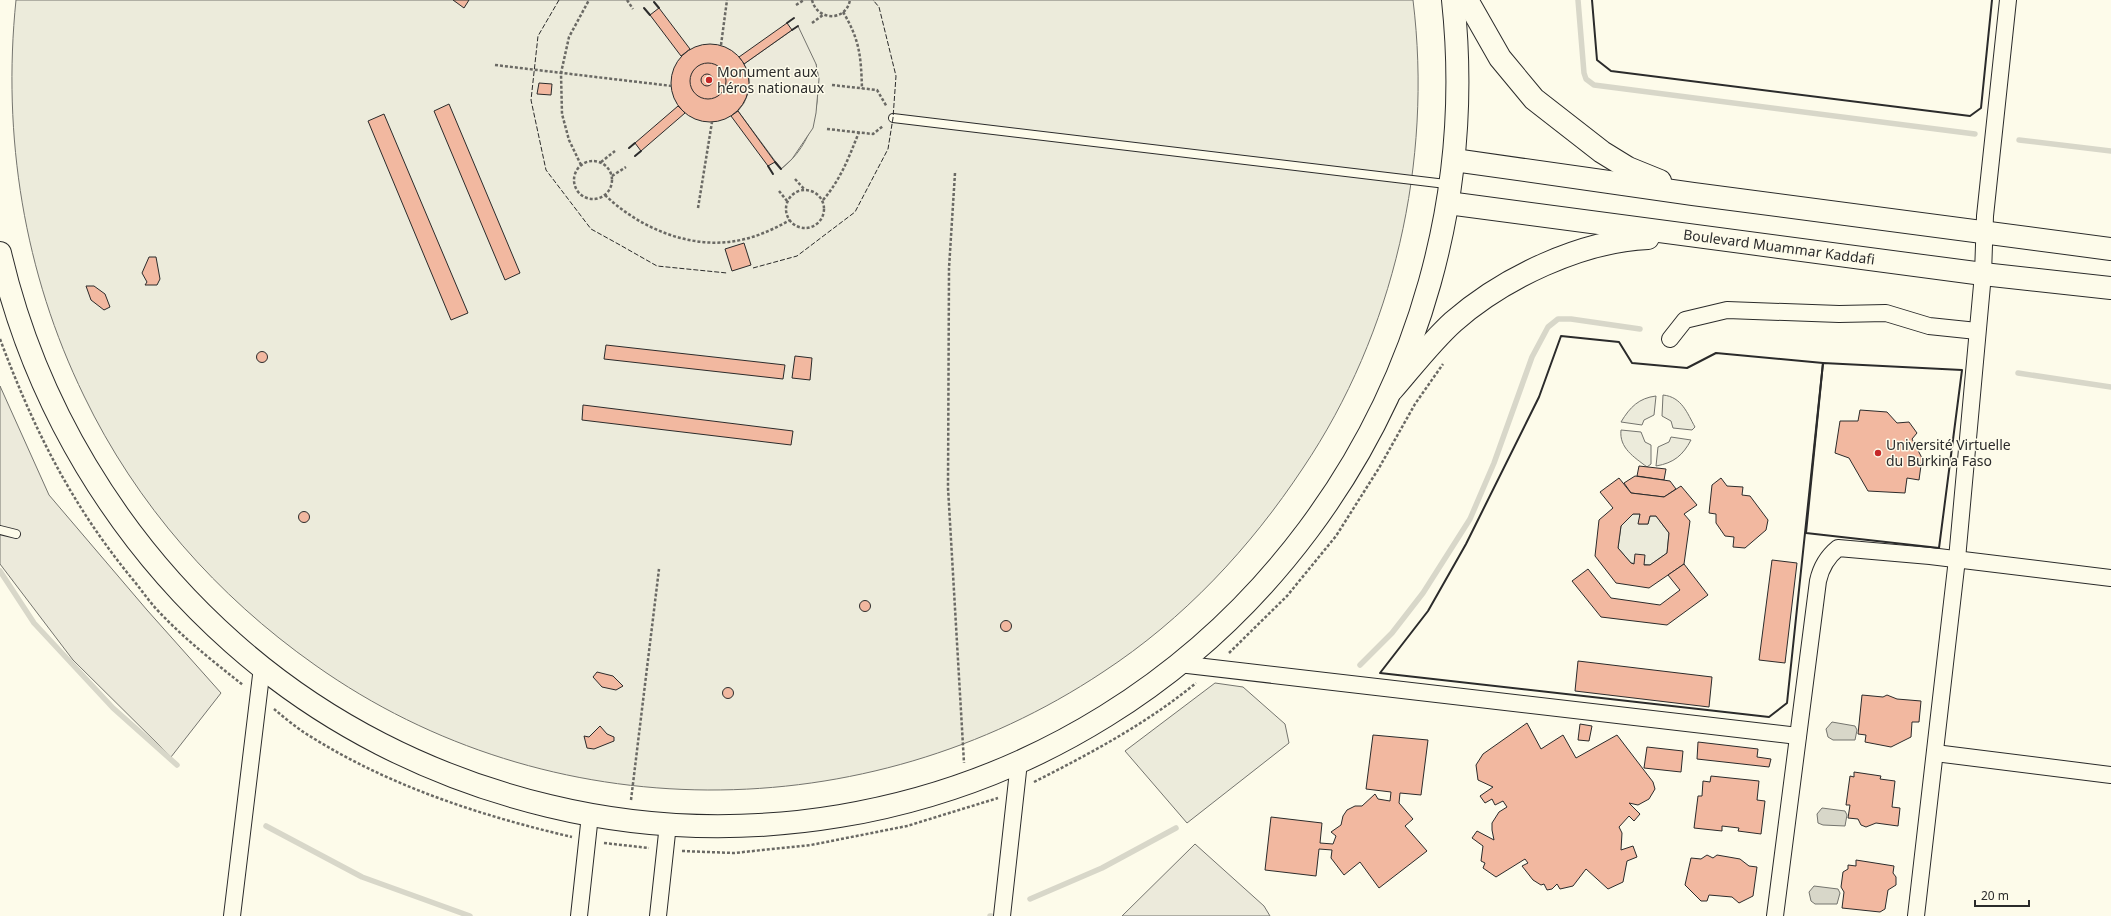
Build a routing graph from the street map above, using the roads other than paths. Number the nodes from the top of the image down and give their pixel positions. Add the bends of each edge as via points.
1 (1453, 0) edge
2 (1467, 0) edge
3 (2008, 0) edge
4 (894, 118) road end
5 (1454, 160) junction
6 (1449, 194) junction
7 (1693, 194) junction
8 (1983, 233) junction
9 (1695, 235) junction
10 (2111, 249) edge
11 (0, 253) edge
12 (1982, 274) junction
13 (2111, 288) edge
14 (1977, 331) junction
15 (1670, 339) dead end
16 (1392, 390) junction
17 (0, 530) edge
18 (16, 534) dead end
19 (1957, 559) junction
20 (2111, 578) edge
21 (1179, 664) junction
22 (262, 667) junction
23 (1798, 736) junction
24 (1935, 753) junction
25 (1018, 762) junction
26 (2111, 775) edge
27 (590, 815) junction
28 (668, 824) junction
29 (232, 916) edge
30 (579, 916) edge
31 (658, 916) edge
32 (1002, 916) edge
33 (1775, 916) edge
34 (1916, 916) edge

1 - 5 main road via 1458,64
2 - 7 main road via 1500,58 1534,99 1576,133 1621,164
3 - 8 street
4 - 6 lane
5 - 6 main road
5 - 7 main road
6 - 9 main road, Boulevard Muammar Kaddafi
6 - 16 main road via 1437,258 1426,298
7 - 8 main road
8 - 10 main road
8 - 12 street
9 - 12 main road, Boulevard Muammar Kaddafi
9 - 16 main road via 1633,238 1596,245 1534,269 1453,322
11 - 22 main road via 18,317 37,368 72,442 99,488 164,574 201,614
12 - 13 main road, Boulevard Muammar Kaddafi
12 - 14 street
14 - 15 street via 1929,326 1886,313 1727,310 1685,320
14 - 19 street
16 - 21 main road via 1351,467 1302,539 1244,605
17 - 18 lane
19 - 20 street
19 - 23 street via 1838,548 1831,553 1818,580
19 - 24 street
21 - 23 street
21 - 25 main road via 1111,713
22 - 27 main road via 370,739 417,762 502,793
22 - 29 street
23 - 33 street
24 - 26 street
24 - 34 street
25 - 28 main road via 966,783 897,804 822,819 745,826
25 - 32 street
27 - 28 main road
27 - 30 street
28 - 31 street

